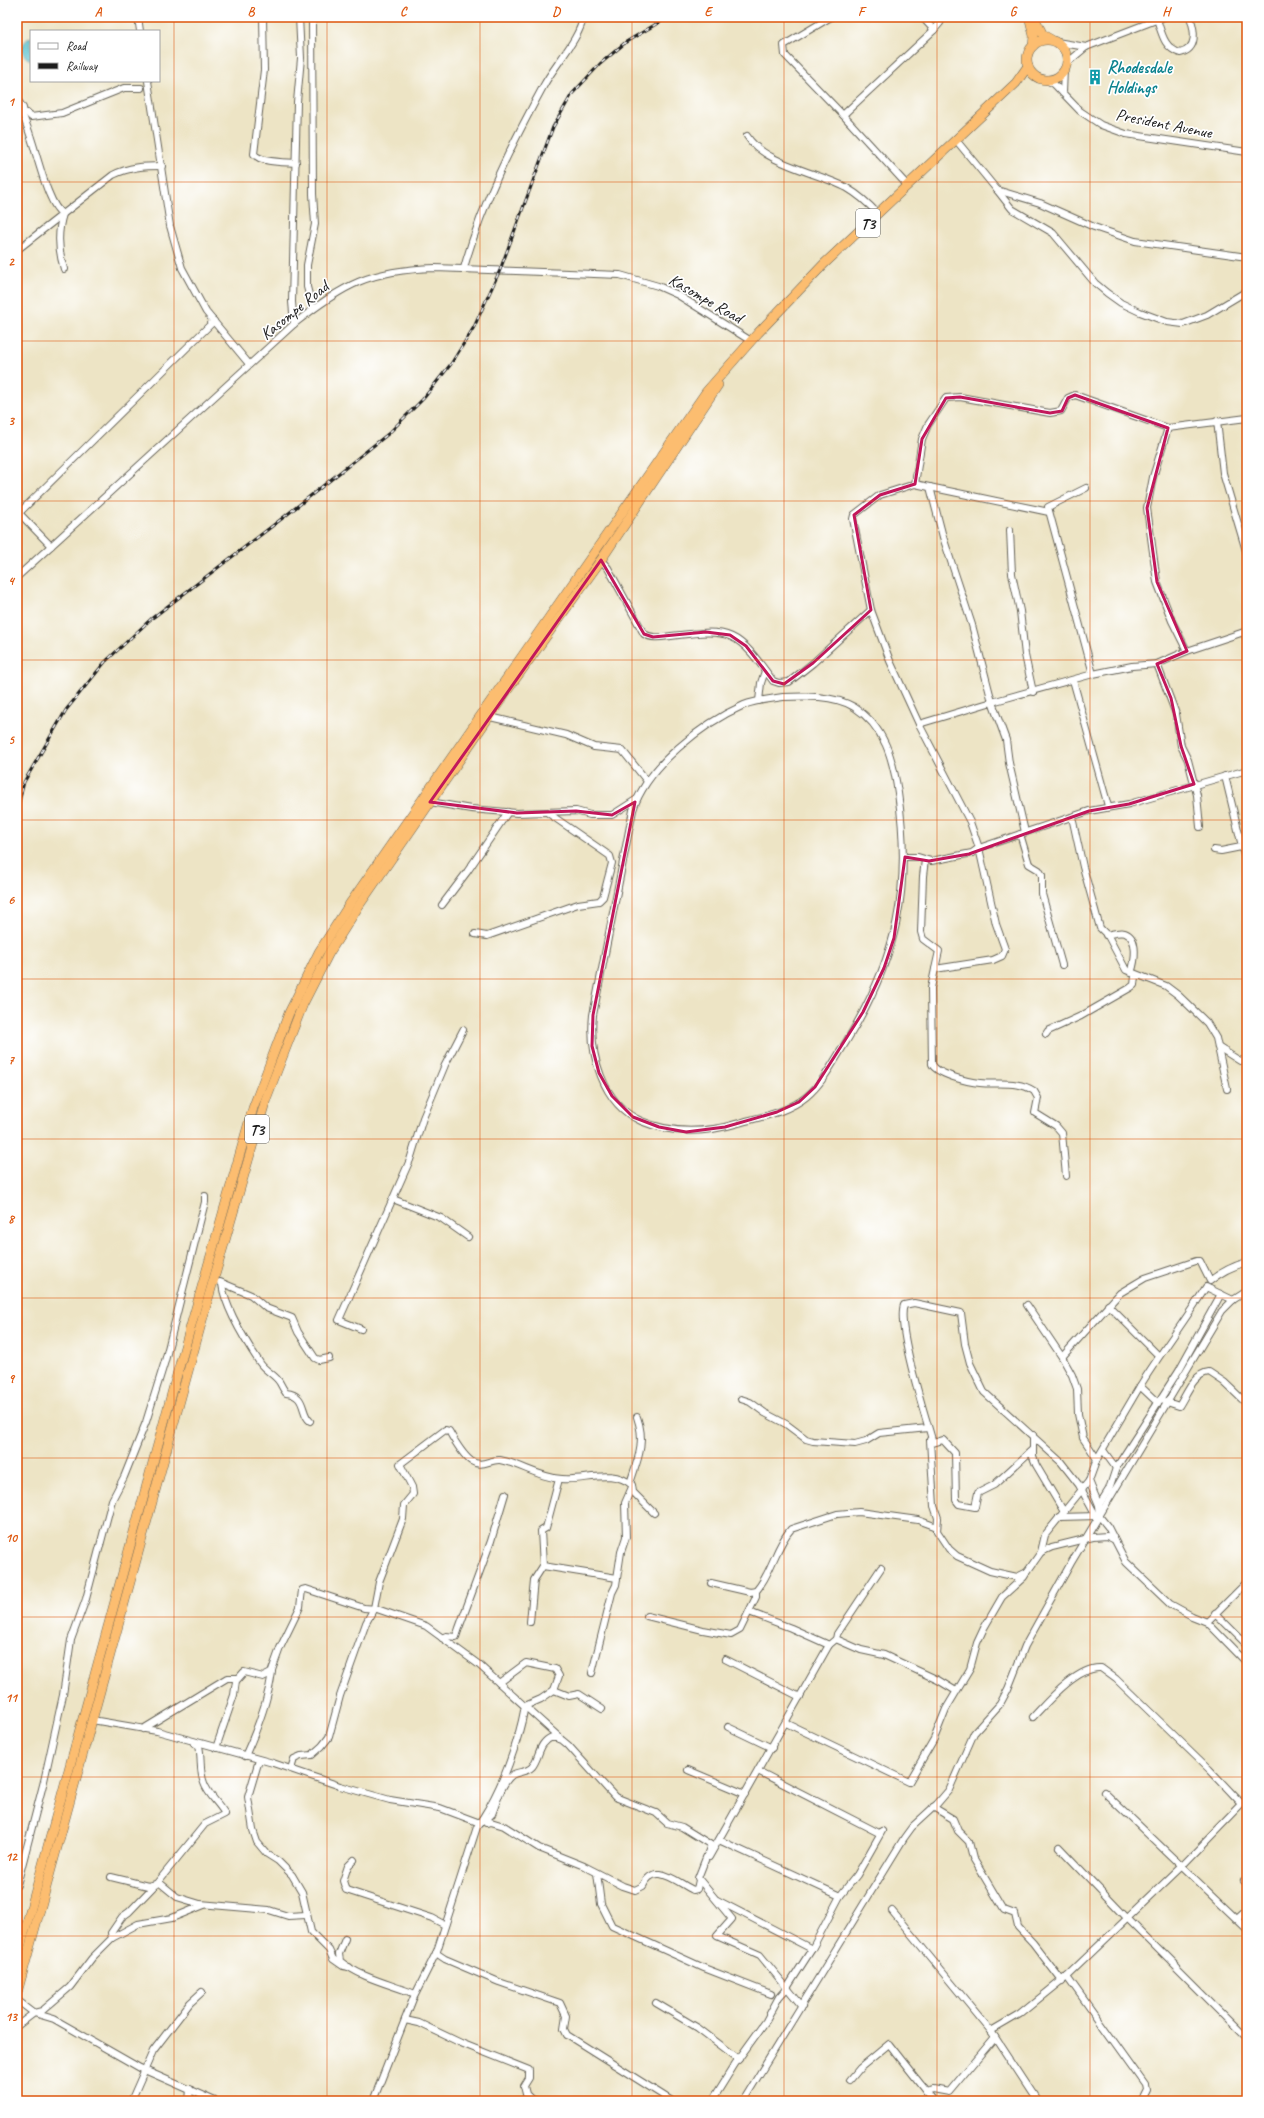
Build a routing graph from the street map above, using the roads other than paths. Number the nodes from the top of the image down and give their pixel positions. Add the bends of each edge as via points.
1 (138, 17) edge
2 (262, 17) edge
3 (299, 17) edge
4 (312, 17) edge
5 (583, 17) edge
6 (831, 17) edge
7 (922, 17) edge
8 (943, 17) edge
9 (1029, 17) edge
10 (1034, 17) edge
11 (1164, 17) edge
12 (1190, 17) edge
13 (1157, 19) junction
14 (140, 30) edge
15 (934, 30) junction
16 (1055, 41) junction
17 (1032, 46) junction
18 (1086, 46) junction
19 (1028, 66) junction
20 (1066, 66) junction
21 (1042, 79) junction
22 (148, 82) edge
23 (1016, 83) junction
24 (141, 88) dead end
25 (1063, 93) junction
26 (17, 99) edge
27 (20, 112) edge
28 (843, 115) junction
29 (747, 136) dead end
30 (956, 140) junction
31 (1247, 152) edge
32 (296, 163) junction
33 (162, 166) junction
34 (908, 186) junction
35 (997, 190) junction
36 (63, 214) junction
37 (878, 214) junction
38 (17, 250) edge
39 (1247, 257) edge
40 (464, 268) junction
41 (64, 269) dead end
42 (1247, 291) edge
43 (313, 309) junction
44 (214, 321) junction
45 (294, 324) junction
46 (751, 341) junction
47 (249, 364) junction
48 (727, 370) junction
49 (1247, 418) edge
50 (1217, 421) junction
51 (1168, 428) junction
52 (915, 484) junction
53 (930, 487) junction
54 (1086, 488) dead end
55 (1049, 512) junction
56 (18, 514) edge
57 (1010, 530) dead end
58 (51, 546) junction
59 (1247, 554) edge
60 (601, 560) junction
61 (17, 578) edge
62 (870, 610) junction
63 (1245, 632) edge
64 (1247, 640) edge
65 (1187, 651) junction
66 (1157, 664) junction
67 (766, 671) junction
68 (1093, 674) junction
69 (1073, 680) junction
70 (1033, 692) junction
71 (759, 701) junction
72 (992, 702) junction
73 (490, 717) junction
74 (919, 724) junction
75 (1247, 770) edge
76 (1224, 776) junction
77 (648, 781) junction
78 (1194, 784) junction
79 (637, 799) junction
80 (430, 802) junction
81 (1108, 806) junction
82 (508, 812) junction
83 (548, 813) junction
84 (1072, 817) junction
85 (1200, 827) dead end
86 (1023, 833) junction
87 (1241, 847) junction
88 (979, 848) junction
89 (1214, 850) dead end
90 (904, 857) junction
91 (925, 860) junction
92 (1247, 867) edge
93 (442, 905) dead end
94 (475, 934) dead end
95 (1107, 935) junction
96 (1062, 965) dead end
97 (935, 969) junction
98 (1131, 973) junction
99 (1140, 976) junction
100 (463, 1030) dead end
101 (1046, 1034) dead end
102 (1218, 1047) junction
103 (1247, 1059) edge
104 (1227, 1089) dead end
105 (1066, 1176) dead end
106 (205, 1196) dead end
107 (393, 1199) junction
108 (468, 1237) dead end
109 (1247, 1262) edge
110 (218, 1281) junction
111 (1247, 1291) edge
112 (1221, 1294) junction
113 (1233, 1300) junction
114 (1028, 1305) dead end
115 (1108, 1305) junction
116 (361, 1329) dead end
117 (1159, 1356) junction
118 (1062, 1357) junction
119 (329, 1358) dead end
120 (1140, 1386) junction
121 (742, 1399) dead end
122 (1159, 1401) junction
123 (1167, 1404) junction
124 (1247, 1404) edge
125 (637, 1417) dead end
126 (310, 1421) dead end
127 (928, 1429) junction
128 (1033, 1435) junction
129 (1033, 1449) junction
130 (1103, 1450) junction
131 (1098, 1459) junction
132 (1116, 1468) junction
133 (559, 1479) junction
134 (1089, 1481) junction
135 (631, 1484) junction
136 (1082, 1490) junction
137 (505, 1494) dead end
138 (1099, 1505) junction
139 (654, 1512) dead end
140 (1062, 1514) junction
141 (1098, 1516) junction
142 (937, 1527) junction
143 (1085, 1539) junction
144 (1113, 1539) junction
145 (1041, 1552) junction
146 (544, 1566) junction
147 (881, 1568) dead end
148 (1027, 1572) junction
149 (617, 1578) junction
150 (1247, 1582) edge
151 (712, 1583) dead end
152 (756, 1591) junction
153 (373, 1609) junction
154 (749, 1612) junction
155 (1215, 1613) junction
156 (647, 1616) dead end
157 (530, 1622) dead end
158 (1207, 1622) junction
159 (442, 1638) junction
160 (836, 1639) junction
161 (829, 1645) junction
162 (1247, 1645) edge
163 (725, 1659) dead end
164 (1247, 1663) edge
165 (273, 1667) junction
166 (592, 1673) dead end
167 (238, 1678) junction
168 (500, 1683) junction
169 (554, 1690) junction
170 (956, 1691) junction
171 (800, 1697) junction
172 (525, 1706) junction
173 (602, 1709) dead end
174 (1033, 1717) dead end
175 (92, 1720) junction
176 (786, 1723) junction
177 (728, 1727) dead end
178 (143, 1729) junction
179 (188, 1740) junction
180 (562, 1740) junction
181 (216, 1748) junction
182 (772, 1748) junction
183 (245, 1756) junction
184 (259, 1760) junction
185 (291, 1769) junction
186 (688, 1770) dead end
187 (758, 1771) junction
188 (1104, 1792) dead end
189 (745, 1794) junction
190 (1247, 1799) edge
191 (1242, 1804) junction
192 (932, 1808) junction
193 (481, 1821) junction
194 (719, 1840) junction
195 (1059, 1847) dead end
196 (354, 1860) dead end
197 (1182, 1866) junction
198 (597, 1873) junction
199 (111, 1877) dead end
200 (699, 1879) junction
201 (157, 1883) junction
202 (17, 1885) edge
203 (840, 1896) junction
204 (715, 1899) junction
205 (204, 1905) junction
206 (1247, 1910) edge
207 (892, 1911) dead end
208 (306, 1915) junction
209 (1127, 1918) junction
210 (1237, 1919) junction
211 (445, 1925) junction
212 (1247, 1928) edge
213 (112, 1938) junction
214 (345, 1939) dead end
215 (812, 1949) junction
216 (436, 1953) junction
217 (17, 1960) edge
218 (349, 1967) junction
219 (1067, 1976) junction
220 (1062, 1981) junction
221 (787, 1988) junction
222 (202, 1992) dead end
223 (17, 1993) edge
224 (415, 1994) junction
225 (771, 1994) dead end
226 (17, 2000) edge
227 (656, 2002) dead end
228 (802, 2006) junction
229 (34, 2013) junction
230 (405, 2020) junction
231 (17, 2026) edge
232 (993, 2034) junction
233 (1247, 2038) edge
234 (739, 2059) junction
235 (144, 2070) junction
236 (850, 2080) dead end
237 (190, 2089) junction
238 (926, 2091) junction
239 (1142, 2098) dead end
240 (533, 2100) edge
241 (131, 2101) edge
242 (189, 2101) edge
243 (215, 2101) edge
244 (373, 2101) edge
245 (521, 2101) edge
246 (672, 2101) edge
247 (712, 2101) edge
248 (743, 2101) edge
249 (934, 2101) edge
250 (1037, 2101) edge

1 - 14 street
2 - 32 street via 264,70 254,154 271,162
3 - 32 street via 301,58
4 - 43 street via 315,224 307,265 307,287
5 - 40 street via 578,32 553,68 516,135 481,213
6 - 28 street via 784,44 783,50
7 - 15 street
8 - 15 street
9 - 17 highway, T3 via 1034,36
10 - 16 highway via 1043,35
11 - 13 street
12 - 13 street via 1194,38 1187,52 1180,53 1169,47
13 - 18 street
15 - 28 street
16 - 17 highway via 1042,40
16 - 18 street
16 - 20 highway via 1065,51
17 - 19 highway, T3
18 - 20 street
19 - 21 highway
19 - 23 highway, T3
20 - 21 highway, T3 via 1056,78
20 - 25 street
21 - 23 highway, T3 via 1030,78
21 - 25 street, President Avenue via 1054,84
22 - 33 street
23 - 30 highway, T3
24 - 27 street via 124,88 54,115 31,117
25 - 31 street, President Avenue via 1080,111 1101,125 1126,134
26 - 27 street via 23,108
27 - 36 street via 30,132 44,182 57,211
28 - 34 street
29 - 37 street via 754,145 788,165 848,188
30 - 34 highway, T3
30 - 35 street
32 - 45 street via 292,302
33 - 36 street via 139,167 113,175
33 - 44 street via 174,244 182,268 197,298
34 - 37 highway, T3
35 - 39 street via 1040,203 1135,241
35 - 42 street via 1012,209 1053,233 1107,294 1140,312 1167,322 1183,324 1207,315
36 - 38 street
36 - 41 street via 58,236 59,254
37 - 46 highway, T3 via 819,269
40 - 43 street, Kasompe Road via 408,269 369,277 343,288
40 - 46 street, Kasompe Road via 620,275 678,295
43 - 45 street, Kasompe Road
44 - 47 street
44 - 56 street
45 - 47 street, Kasompe Road
46 - 48 highway, T3
47 - 58 street, Kasompe Road
48 - 60 highway, T3
48 - 217 highway, T3 via 706,392 647,475 351,902 319,952 288,1013 253,1108 178,1371
49 - 50 street
50 - 51 street
50 - 59 street via 1223,473
51 - 52 street via 1075,395 1068,398 1061,411 1050,413 949,397 928,425 922,439
51 - 65 street via 1152,477 1147,508 1157,582
52 - 53 street
52 - 62 street via 880,495 854,515
53 - 55 street
53 - 72 street via 943,537 972,625
54 - 55 street via 1050,505
55 - 68 street
56 - 58 street
57 - 70 street via 1012,574
58 - 61 street, Kasompe Road
60 - 67 street via 608,568 644,634 653,637 706,632 730,635 746,646
60 - 73 highway, T3
62 - 67 street via 789,682 773,681
62 - 74 street
63 - 64 street
63 - 65 street
65 - 66 street
66 - 68 street
66 - 78 street via 1171,698 1181,746 1188,760
67 - 71 street via 761,683
68 - 69 street
69 - 70 street
69 - 81 street
70 - 72 street
71 - 77 street via 744,704 697,734 669,756
71 - 90 street via 799,697 830,699 854,707 872,723 884,739 893,762 901,812
72 - 74 street
72 - 86 street via 1006,740
73 - 77 street via 566,735 594,747 622,750
73 - 80 highway, T3
74 - 88 street via 965,811
75 - 76 street
76 - 78 street
76 - 87 street
77 - 79 street
78 - 81 street via 1129,804
78 - 85 street via 1199,804
79 - 83 street via 612,816 590,815 576,811
79 - 90 street via 593,1015 592,1046 603,1082 626,1111 642,1121 669,1130 708,1130 756,1119 792,1106 805,1098 815,1087 849,1036 884,968 894,938 899,911
80 - 82 street
80 - 110 highway, T3 via 329,953 303,1004 266,1099
81 - 84 street
82 - 83 street
82 - 93 street
83 - 94 street via 610,856 612,863 603,897 598,901 578,904 487,936
84 - 86 street
84 - 95 street via 1098,923
86 - 88 street
86 - 96 street via 1029,864 1042,875 1042,894
87 - 89 street
87 - 92 street
88 - 91 street via 963,855
88 - 97 street via 1004,953 994,960
90 - 91 street
91 - 97 street via 921,932 923,939 939,951
95 - 98 street via 1120,961
95 - 98 street via 1122,932 1129,936 1136,951
97 - 105 street via 931,1008 933,1066 942,1073 975,1082 1018,1084 1034,1091 1038,1098 1035,1113 1056,1126 1062,1133
98 - 99 street
99 - 101 street via 1135,976 1134,985 1130,988
99 - 102 street via 1159,982 1178,994 1210,1027
100 - 107 street via 434,1092
102 - 103 street via 1240,1061
102 - 104 street
106 - 202 street via 146,1422 124,1478 112,1500 86,1599 71,1640 63,1695
107 - 108 street via 440,1218
107 - 116 street via 339,1320
109 - 115 street via 1223,1270 1210,1280 1200,1262 1191,1262 1138,1281
110 - 119 street via 251,1295 266,1308 292,1318 315,1358
110 - 126 street via 233,1318 260,1364 280,1382 286,1393 293,1394 304,1404 305,1415
110 - 175 highway, T3
111 - 113 street
112 - 113 street
112 - 117 street via 1206,1287 1185,1322
112 - 122 street via 1183,1364
113 - 123 street via 1222,1311
114 - 118 street
115 - 117 street
115 - 118 street
117 - 120 street
118 - 131 street via 1077,1389 1078,1414 1083,1438
120 - 122 street
120 - 130 street
121 - 127 street via 813,1441 855,1444 879,1433
122 - 123 street
122 - 132 street
123 - 124 street via 1179,1406 1195,1379 1209,1372 1224,1382
123 - 141 street
125 - 135 street via 642,1430 641,1447
127 - 128 street via 906,1339 903,1311 907,1303 961,1313 965,1344 981,1387 992,1400
127 - 129 street via 933,1443 942,1440 955,1453 956,1500 959,1504 976,1507 978,1493 994,1485
127 - 142 street
128 - 129 street
128 - 136 street via 1064,1465
129 - 140 street via 1037,1467
130 - 131 street
130 - 132 street
131 - 134 street
132 - 138 street via 1109,1489
133 - 135 street via 618,1477
133 - 146 street via 546,1528 541,1531
133 - 153 street via 499,1460 475,1463 449,1431 445,1430 429,1441 400,1464 413,1494 404,1506 402,1519 379,1582
134 - 136 street
134 - 138 street
135 - 139 street via 633,1492
135 - 149 street via 625,1503 626,1537
136 - 140 street
136 - 141 street
137 - 159 street via 456,1637
138 - 141 street
140 - 141 street
140 - 145 street via 1045,1535
141 - 143 street
141 - 144 street
142 - 148 street via 938,1534 949,1549 974,1564 1012,1577
142 - 152 street via 918,1520 859,1512 837,1514 797,1526 786,1535 769,1572
143 - 144 street via 1102,1536
143 - 145 street
143 - 192 street via 1025,1646 1000,1704 974,1733 949,1790
144 - 158 street via 1126,1562 1164,1598 1178,1609
145 - 148 street
146 - 149 street
146 - 157 street via 534,1580
147 - 160 street
148 - 170 street via 1002,1597 977,1643 970,1669
149 - 166 street
150 - 155 street
151 - 152 street via 750,1592
152 - 154 street
153 - 159 street via 426,1626
153 - 165 street via 313,1590 302,1590 300,1607
153 - 185 street via 340,1696 329,1736 312,1755 294,1759
154 - 156 street via 740,1630 731,1635
154 - 161 street
155 - 158 street
155 - 162 street
158 - 164 street
159 - 168 street
160 - 161 street
160 - 170 street via 861,1650 884,1654
161 - 171 street
163 - 171 street
165 - 167 street via 266,1677 244,1672
165 - 183 street via 270,1688
167 - 178 street via 227,1678
167 - 181 street
168 - 169 street via 526,1663 555,1669 559,1676
168 - 172 street
169 - 172 street
169 - 173 street via 569,1696 579,1694
170 - 176 street via 934,1739 909,1782
171 - 176 street
172 - 180 street
172 - 193 street via 521,1728 505,1772
174 - 191 street via 1077,1676 1087,1670 1101,1668 1116,1679
175 - 178 street
175 - 223 highway, T3
176 - 182 street
177 - 182 street
178 - 179 street
179 - 181 street
179 - 201 street via 199,1746 204,1784 225,1814 205,1824
180 - 193 street via 552,1737 542,1744 532,1766 511,1776 502,1788 492,1814
180 - 200 street via 615,1797 656,1813 667,1823 682,1827 711,1845
181 - 183 street
182 - 187 street
183 - 184 street
184 - 185 street
184 - 208 street via 248,1796 253,1830 257,1842 267,1854 292,1875 306,1903
185 - 193 street via 390,1800 434,1806
186 - 189 street
187 - 189 street
187 - 203 street via 880,1831 857,1875
188 - 197 street
189 - 194 street
190 - 191 street
191 - 197 street
192 - 220 street via 955,1822 958,1831 970,1842 973,1858 1004,1910 1015,1914 1018,1927 1034,1943
192 - 228 street via 904,1838
193 - 198 street via 504,1826 540,1848
193 - 211 street
194 - 200 street
194 - 203 street
195 - 209 street
196 - 211 street via 348,1866 343,1881 346,1890 432,1918
197 - 209 street
197 - 210 street
198 - 200 street via 635,1890 643,1886 651,1874 658,1873 693,1890 697,1889
198 - 225 street via 601,1904 612,1926 704,1968
199 - 201 street via 148,1886
200 - 204 street
201 - 205 street via 176,1897
201 - 213 street via 122,1917 111,1933
203 - 215 street
204 - 215 street
204 - 221 street via 732,1919 717,1936 760,1956
205 - 208 street via 263,1910 288,1916
205 - 213 street via 172,1918 138,1924
206 - 210 street
207 - 232 street
208 - 218 street via 311,1932 329,1950 333,1959
209 - 219 street
209 - 233 street
210 - 212 street
211 - 216 street
213 - 229 street via 92,1958 70,1988 42,2011
214 - 218 street via 339,1954 340,1961
215 - 221 street
216 - 224 street
216 - 246 street via 499,1982 560,2003 566,2016 564,2029 567,2035
218 - 224 street
219 - 220 street
219 - 239 street via 1145,2085 1146,2090
220 - 232 street
221 - 228 street
221 - 234 street
222 - 235 street via 190,2003 153,2051
224 - 230 street
226 - 229 street
227 - 234 street via 698,2028
228 - 248 street
229 - 231 street
229 - 235 street via 54,2019
230 - 240 street via 419,2023 529,2070 529,2078 524,2086 526,2094
230 - 244 street
232 - 238 street via 949,2092 934,2089
232 - 250 street
234 - 247 street
235 - 237 street
235 - 241 street
236 - 238 street via 860,2068 889,2044
237 - 242 street
237 - 243 street
238 - 249 street
240 - 245 street via 527,2098

